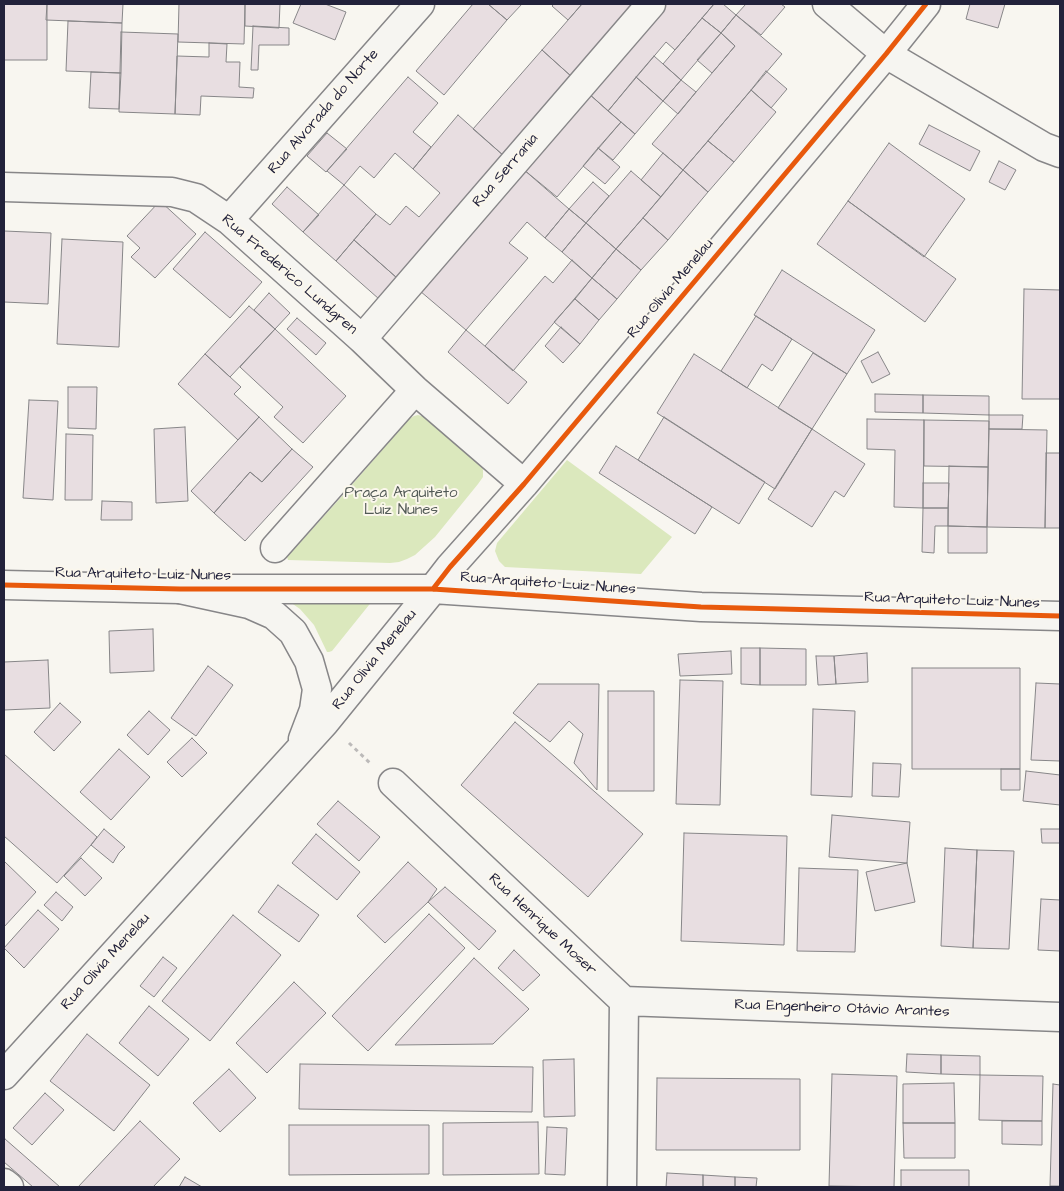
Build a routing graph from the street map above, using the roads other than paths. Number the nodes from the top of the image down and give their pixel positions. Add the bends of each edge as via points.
1 (420, 4) edge
2 (651, 4) edge
3 (827, 4) edge
4 (926, 4) edge
5 (886, 54) junction
6 (1060, 153) edge
7 (4, 187) edge
8 (228, 220) junction
9 (362, 339) junction
10 (415, 390) junction
11 (524, 484) junction
12 (275, 548) dead end
13 (4, 584) edge
14 (433, 588) junction
15 (180, 589) junction
16 (1060, 616) edge
17 (300, 750) junction
18 (393, 783) road end
19 (624, 1002) junction
20 (1060, 1017) edge
21 (4, 1075) edge
22 (4, 1183) edge
23 (9, 1187) edge
24 (622, 1187) edge

1 - 8 street, Rua Alvorada do Norte
2 - 9 street, Rua Serrania
3 - 5 street
4 - 5 street, Rua Olivia Menelau
5 - 6 street via 1044,147
5 - 11 street, Rua Olivia Menelau
7 - 8 street, Rua Frederico Lundgren via 172,192 196,198
8 - 9 street, Rua Frederico Lundgren
9 - 10 street, Rua Frederico Lundgren
10 - 11 street, Rua Frederico Lundgren
10 - 12 street
11 - 14 street, Rua Olivia Menelau
13 - 15 street, Rua Arquiteto Luiz Nunes
14 - 15 street, Rua Arquiteto Luiz Nunes
14 - 16 street, Rua Arquiteto Luiz Nunes via 701,607
14 - 17 street, Rua Olivia Menelau
15 - 17 street via 249,604 274,615 292,632 309,661 317,690 314,710
17 - 21 street, Rua Olivia Menelau
18 - 19 street, Rua Henrique Moser
19 - 20 street, Rua Engenheiro Otávio Arantes
19 - 24 street
22 - 23 street

